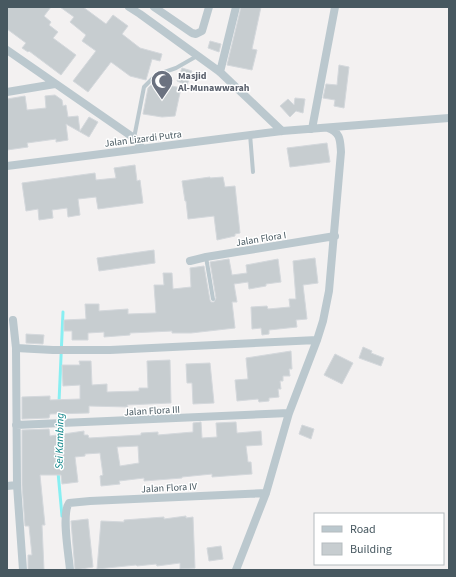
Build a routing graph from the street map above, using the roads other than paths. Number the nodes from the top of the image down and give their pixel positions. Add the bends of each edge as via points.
1 (129, 7) edge
2 (154, 7) edge
3 (209, 7) edge
4 (236, 7) edge
5 (335, 7) edge
6 (142, 10) edge
7 (7, 50) edge
8 (198, 56) junction
9 (218, 70) junction
10 (55, 84) junction
11 (7, 92) edge
12 (449, 118) edge
13 (328, 128) junction
14 (312, 129) junction
15 (282, 131) junction
16 (250, 134) junction
17 (134, 138) junction
18 (142, 148) junction
19 (7, 166) edge
20 (252, 172) dead end
21 (335, 236) junction
22 (206, 257) junction
23 (190, 261) dead end
24 (213, 299) dead end
25 (13, 320) dead end
26 (317, 340) junction
27 (16, 348) junction
28 (288, 413) junction
29 (16, 425) junction
30 (7, 486) edge
31 (17, 486) junction
32 (266, 493) junction
33 (22, 570) edge
34 (70, 570) edge
35 (236, 570) edge

1 - 6 street
2 - 3 street via 196,34 202,31
4 - 9 street
5 - 14 street
6 - 8 street
7 - 10 street
8 - 9 street
8 - 17 lane via 176,68 163,71 144,86
9 - 15 street
10 - 11 street
10 - 17 street
12 - 13 street, Jalan Lizardi Putra
13 - 14 street, Jalan Lizardi Putra
13 - 21 street via 335,131 339,137 341,152
14 - 15 street, Jalan Lizardi Putra
15 - 16 street, Jalan Lizardi Putra
16 - 18 street, Jalan Lizardi Putra
16 - 20 lane
17 - 18 street
18 - 19 street, Jalan Lizardi Putra
21 - 22 street, Jalan Flora I
21 - 26 street via 329,291
22 - 23 street, Jalan Flora I
22 - 24 lane
25 - 27 street
26 - 27 street via 110,350
26 - 28 street
27 - 29 street
28 - 29 street, Jalan Flora III
28 - 32 street
29 - 31 street
30 - 31 street
31 - 33 street
32 - 34 street, Jalan Flora IV via 72,502 66,511
32 - 35 street

